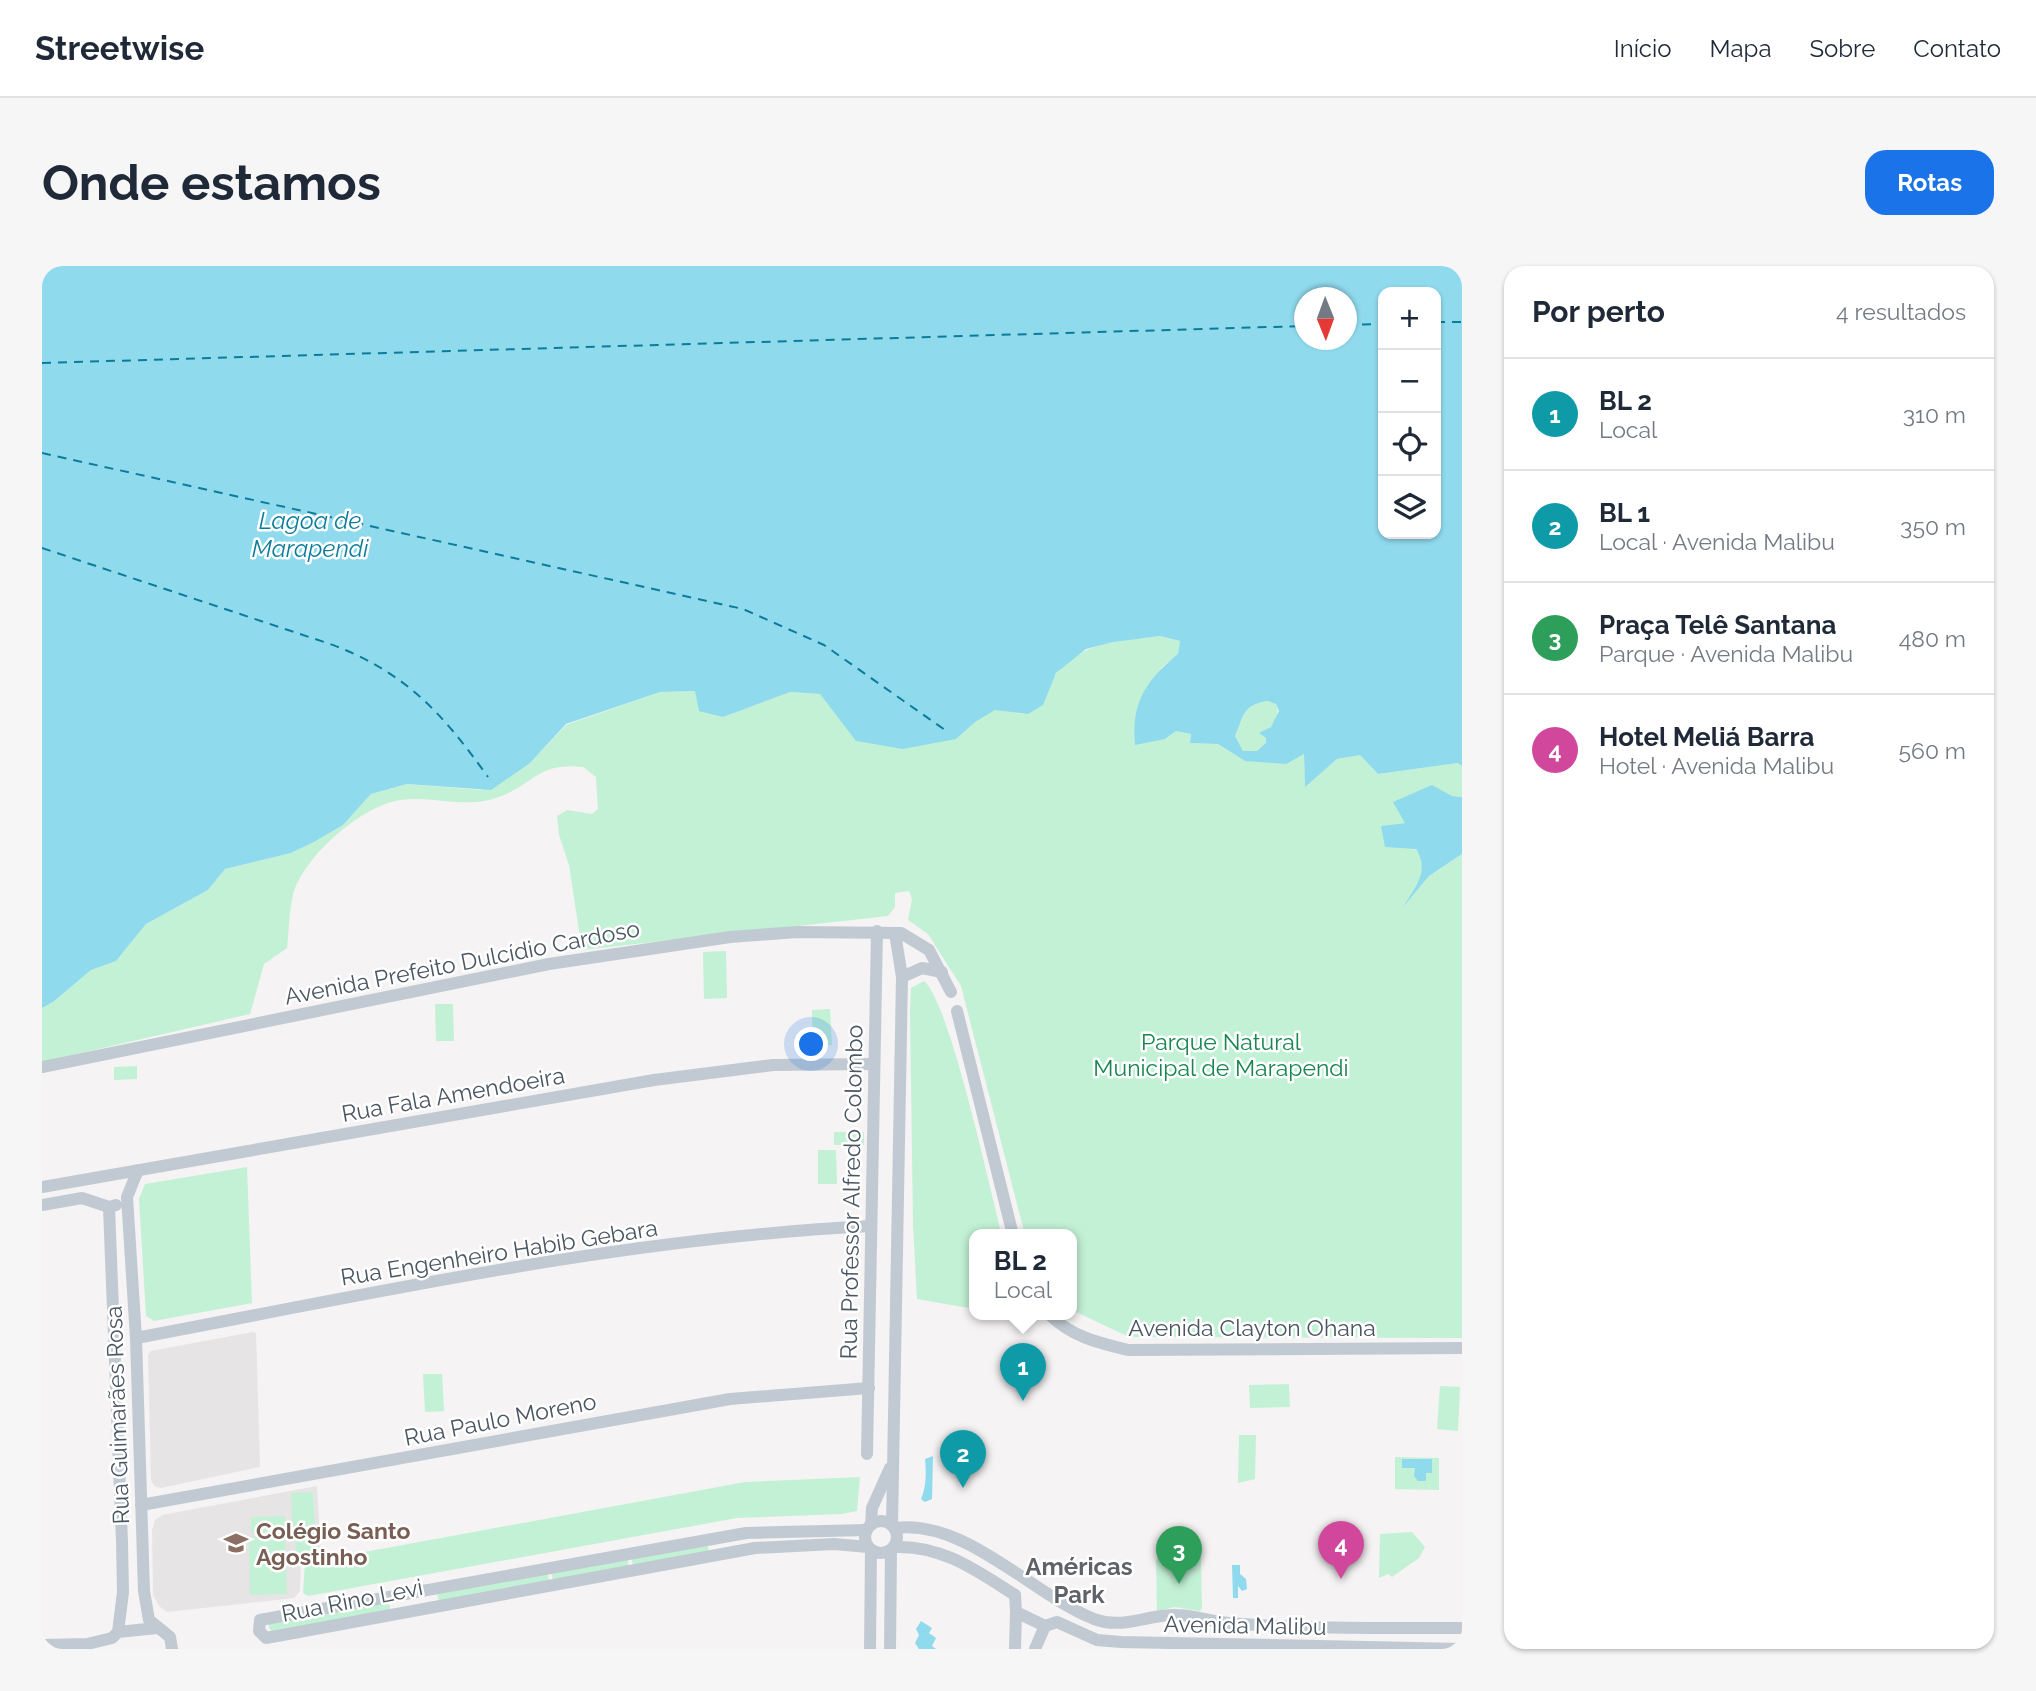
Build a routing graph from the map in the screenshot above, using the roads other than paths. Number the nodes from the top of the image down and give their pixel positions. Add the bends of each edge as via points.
1 (877, 931) junction
2 (895, 933) junction
3 (942, 972) junction
4 (902, 976) junction
5 (951, 992) dead end
6 (957, 1011) dead end
7 (874, 1064) junction
8 (42, 1067) edge
9 (138, 1170) junction
10 (96, 1176) junction
11 (42, 1187) edge
12 (127, 1197) junction
13 (88, 1200) junction
14 (42, 1205) edge
15 (110, 1207) junction
16 (871, 1226) junction
17 (1012, 1229) edge
18 (1055, 1320) edge
19 (136, 1338) junction
20 (1462, 1348) edge
21 (869, 1388) junction
22 (895, 1451) junction
23 (867, 1454) dead end
24 (141, 1505) junction
25 (869, 1527) junction
26 (894, 1527) junction
27 (869, 1549) junction
28 (893, 1549) junction
29 (1025, 1581) junction
30 (432, 1588) junction
31 (1015, 1595) junction
32 (1066, 1604) junction
33 (436, 1605) junction
34 (1016, 1612) junction
35 (1051, 1624) junction
36 (1295, 1624) junction
37 (1320, 1626) junction
38 (157, 1628) junction
39 (1408, 1628) junction
40 (1462, 1628) edge
41 (113, 1640) edge
42 (42, 1645) edge
43 (1289, 1647) edge
44 (1321, 1647) edge
45 (173, 1649) edge
46 (870, 1649) edge
47 (890, 1649) edge
48 (1015, 1649) edge
49 (1035, 1649) edge
50 (1405, 1649) edge
51 (1462, 1649) edge

1 - 2 street, Avenida Prefeito Dulcídio Cardoso
1 - 7 street, Rua Professor Alfredo Colombo
1 - 8 street, Avenida Prefeito Dulcídio Cardoso via 730,937 611,953
2 - 3 street via 923,945
2 - 4 street, Rua Professor Alfredo Colombo
3 - 4 street via 922,968
3 - 5 street
4 - 22 street, Rua Professor Alfredo Colombo
6 - 17 street
7 - 9 street, Rua Fala Amendoeira via 773,1065 654,1080
7 - 16 street, Rua Professor Alfredo Colombo
9 - 10 street, Rua Fala Amendoeira
9 - 12 street, Rua Guimarães Rosa
10 - 11 street, Rua Fala Amendoeira
10 - 13 street
12 - 15 street
12 - 19 street, Rua Guimarães Rosa
13 - 14 street
13 - 15 street
15 - 41 street, Rua Guimarães Rosa via 122,1542 122,1592
16 - 19 street, Rua Engenheiro Habib Gebara via 776,1231 555,1259
16 - 21 street, Rua Professor Alfredo Colombo
18 - 20 street, Avenida Clayton Ohana via 1089,1340 1128,1350
19 - 24 street, Rua Guimarães Rosa
21 - 23 street, Rua Professor Alfredo Colombo
21 - 24 street, Rua Paulo Moreno via 730,1399
22 - 25 street, Rua Professor Alfredo Colombo
22 - 26 street, Rua Professor Alfredo Colombo
24 - 38 street, Rua Guimarães Rosa via 145,1610
25 - 26 street via 882,1521
25 - 27 street
25 - 30 street, Rua Rino Levi via 746,1533
26 - 28 street via 898,1535
26 - 29 street, Avenida Malibu via 920,1527 958,1539
27 - 28 street via 881,1554
27 - 33 street, Rua Rino Levi via 755,1548
27 - 46 street
28 - 31 street via 917,1546 939,1552
28 - 47 street
29 - 31 street
29 - 32 street, Avenida Malibu
30 - 33 street
30 - 33 street, Rua Rino Levi via 260,1620 259,1631 266,1638
31 - 34 street
32 - 35 street
32 - 36 street, Avenida Malibu via 1114,1624 1180,1615 1227,1623
34 - 35 street, Avenida Malibu
34 - 48 street
35 - 43 street, Avenida Malibu via 1097,1640
35 - 49 street
36 - 37 street, Avenida Malibu
36 - 43 street
37 - 39 street, Avenida Malibu
37 - 44 street
38 - 41 street
38 - 45 street, Rua Guimarães Rosa via 170,1637
39 - 40 street, Avenida Malibu
39 - 50 street
41 - 42 street
43 - 44 street, Avenida Malibu
44 - 50 street, Avenida Malibu
50 - 51 street, Avenida Malibu

